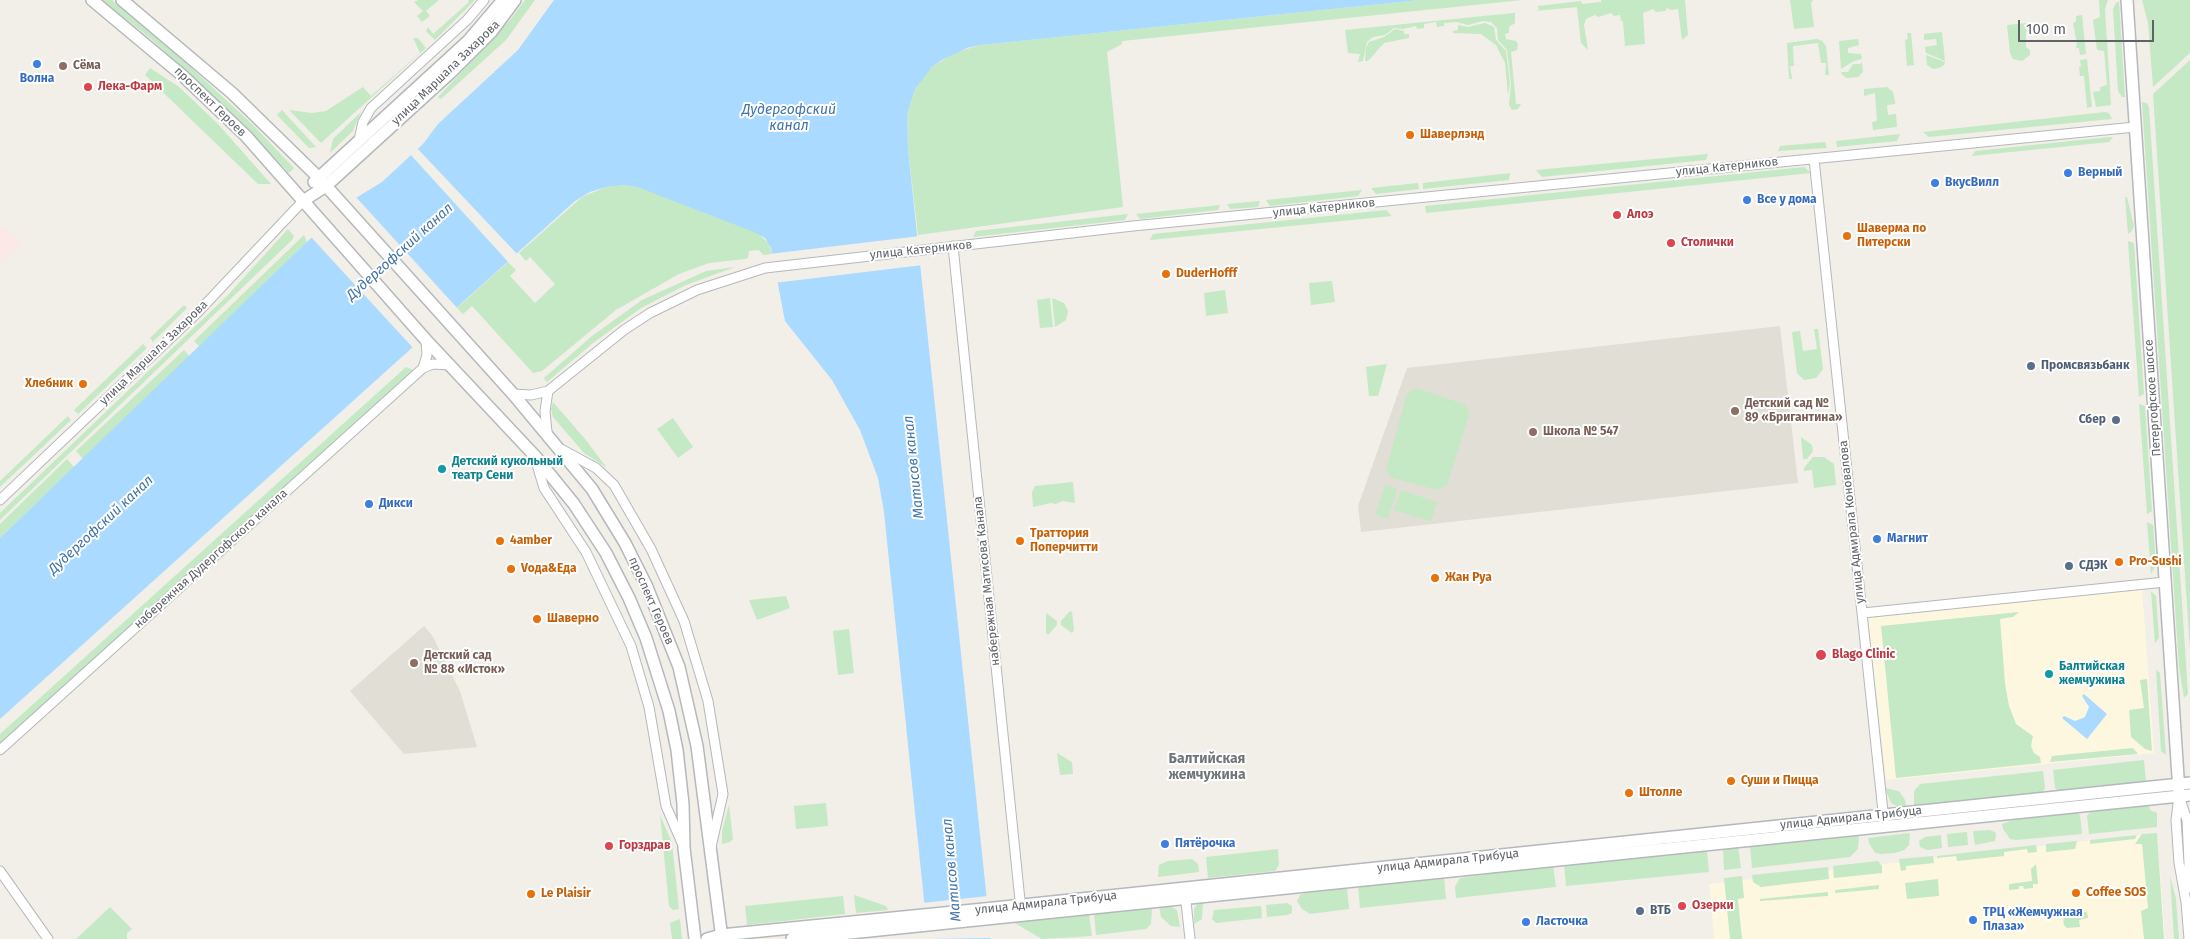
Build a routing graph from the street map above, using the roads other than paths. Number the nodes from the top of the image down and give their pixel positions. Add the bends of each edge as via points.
1 (92, 0) edge
2 (122, 0) edge
3 (484, 0) edge
4 (502, 0) edge
5 (516, 0) edge
6 (2128, 0) edge
7 (2135, 127) junction
8 (359, 140) junction
9 (1814, 159) junction
10 (322, 182) junction
11 (303, 201) junction
12 (953, 246) junction
13 (426, 340) junction
14 (449, 365) junction
15 (423, 368) junction
16 (548, 391) junction
17 (513, 394) junction
18 (547, 432) junction
19 (561, 449) junction
20 (535, 456) junction
21 (0, 500) edge
22 (2165, 582) junction
23 (1862, 613) junction
24 (0, 750) edge
25 (2184, 789) edge
26 (1884, 821) junction
27 (711, 847) junction
28 (684, 848) junction
29 (0, 871) edge
30 (1185, 893) junction
31 (1021, 911) junction
32 (920, 921) junction
33 (722, 937) edge
34 (48, 939) edge
35 (695, 939) edge
36 (707, 939) edge
37 (792, 939) edge
38 (1190, 939) edge
39 (2189, 939) edge

1 - 11 street, проспект Героев via 226,115
2 - 10 street, проспект Героев via 232,93
3 - 8 street via 467,20 371,108 363,122
4 - 8 street, улица Маршала Захарова via 468,41
5 - 10 street, улица Маршала Захарова via 475,49
6 - 7 street, Петергофское шоссе
7 - 9 street, улица Катерников
7 - 22 street, Петергофское шоссе
8 - 10 street, улица Маршала Захарова
9 - 12 street, улица Катерников
9 - 23 street, улица Адмирала Коновалова
10 - 11 street, улица Маршала Захарова
10 - 17 street, проспект Героев
11 - 13 street, проспект Героев
11 - 21 street, улица Маршала Захарова via 198,312
12 - 16 street, улица Катерников via 765,268 697,290 650,313 616,336
12 - 31 street, набережная Матисова Канала
13 - 14 street, проспект Героев
13 - 15 street via 427,355
14 - 15 street via 433,364
14 - 20 street, проспект Героев
15 - 24 street, набережная Дудергофского канала
16 - 17 street via 531,395
16 - 18 street via 545,411
17 - 18 street, проспект Героев
18 - 19 street, проспект Героев
19 - 27 street, проспект Героев via 592,490 625,543 665,630 689,705 698,746
19 - 27 street via 596,468 614,485 651,548 684,621 708,702 723,794
20 - 28 street via 544,488 586,552 631,646 649,707 666,806
20 - 28 street, проспект Героев via 574,504 606,553 646,638 669,711 677,750
22 - 23 street
22 - 25 street, Петергофское шоссе
23 - 26 street, улица Адмирала Коновалова
25 - 26 street, улица Адмирала Трибуца
25 - 39 street, Петергофское шоссе via 2176,820
26 - 30 street, улица Адмирала Трибуца
27 - 33 street, проспект Героев
28 - 35 street, проспект Героев
29 - 34 street
30 - 31 street, улица Адмирала Трибуца
30 - 38 street
31 - 32 street, улица Адмирала Трибуца
32 - 33 street, улица Адмирала Трибуца
32 - 37 street, улица Адмирала Трибуца
33 - 36 street, улица Адмирала Трибуца

